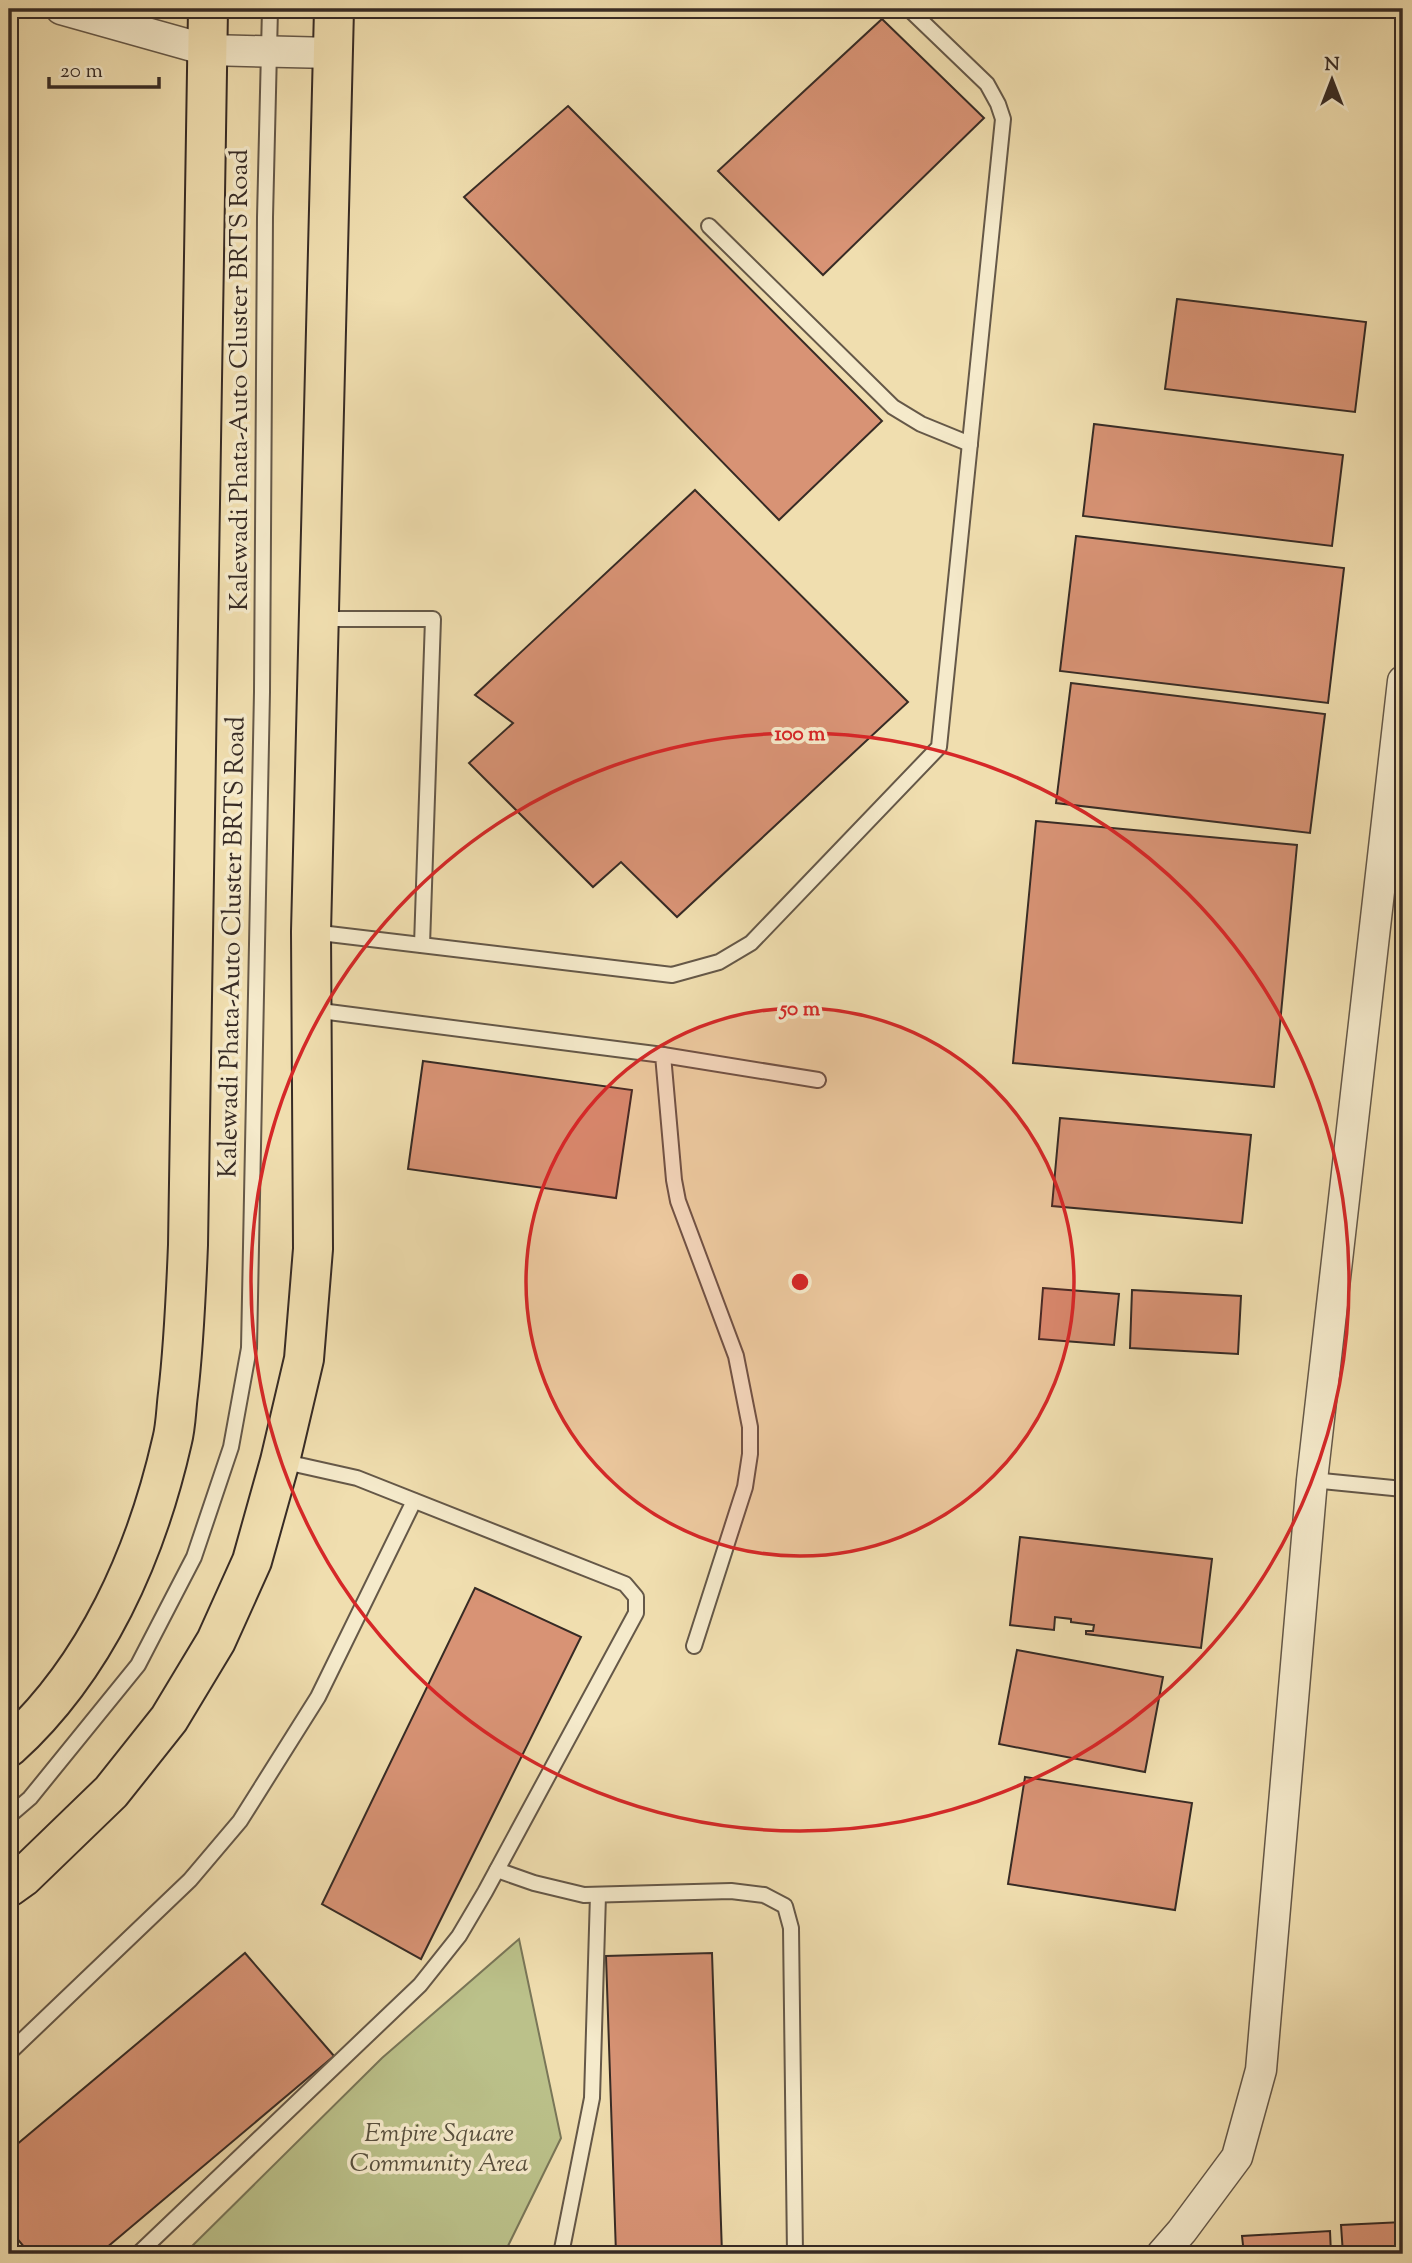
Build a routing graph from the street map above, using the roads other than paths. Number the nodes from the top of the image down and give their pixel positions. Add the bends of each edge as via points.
1 (61, 9) edge
2 (208, 9) edge
3 (270, 9) edge
4 (334, 9) edge
5 (909, 9) edge
6 (207, 50) junction
7 (268, 50) junction
8 (332, 53) junction
9 (709, 226) dead end
10 (970, 444) junction
11 (318, 619) junction
12 (1403, 681) edge
13 (1397, 795) edge
14 (310, 932) junction
15 (422, 945) junction
16 (310, 1010) junction
17 (663, 1055) junction
18 (818, 1080) dead end
19 (280, 1461) junction
20 (1312, 1479) junction
21 (1403, 1489) edge
22 (414, 1501) junction
23 (694, 1646) dead end
24 (9, 1747) edge
25 (9, 1816) edge
26 (497, 1870) junction
27 (9, 1887) edge
28 (598, 1895) junction
29 (9, 2053) edge
30 (138, 2254) edge
31 (561, 2254) edge
32 (795, 2254) edge
33 (1162, 2254) edge

1 - 6 street
2 - 6 main road
3 - 7 lane, Kalewadi Phata-Auto Cluster BRTS Road
4 - 8 main road
5 - 10 lane via 987,84 1003,119
6 - 7 street
6 - 24 main road via 184,1348 173,1439 148,1526 116,1606 79,1666
7 - 8 street
7 - 25 lane, Kalewadi Phata-Auto Cluster BRTS Road via 262,692 248,1348 231,1447 194,1557 138,1665 30,1798
8 - 11 main road
9 - 10 lane via 893,407
10 - 15 lane via 939,747 751,943 719,962 672,975
11 - 14 main road
11 - 15 lane via 433,619
12 - 13 street
13 - 20 street
14 - 15 lane
14 - 16 main road
16 - 17 lane
16 - 19 main road via 313,1249 304,1359
17 - 18 lane
17 - 23 lane via 678,1201 736,1356 750,1427 745,1487
19 - 22 lane via 357,1478
19 - 27 main road via 252,1562 216,1641 169,1719 111,1792
20 - 21 lane
20 - 33 street via 1261,2070 1237,2157
22 - 26 lane via 625,1584 636,1597 636,1613 624,1637
22 - 29 lane via 318,1698 240,1821 190,1880
26 - 28 lane via 561,1891
26 - 30 lane via 459,1936 420,1985
28 - 31 lane via 592,2098
28 - 32 lane via 731,1891 764,1895 785,1906 791,1928

